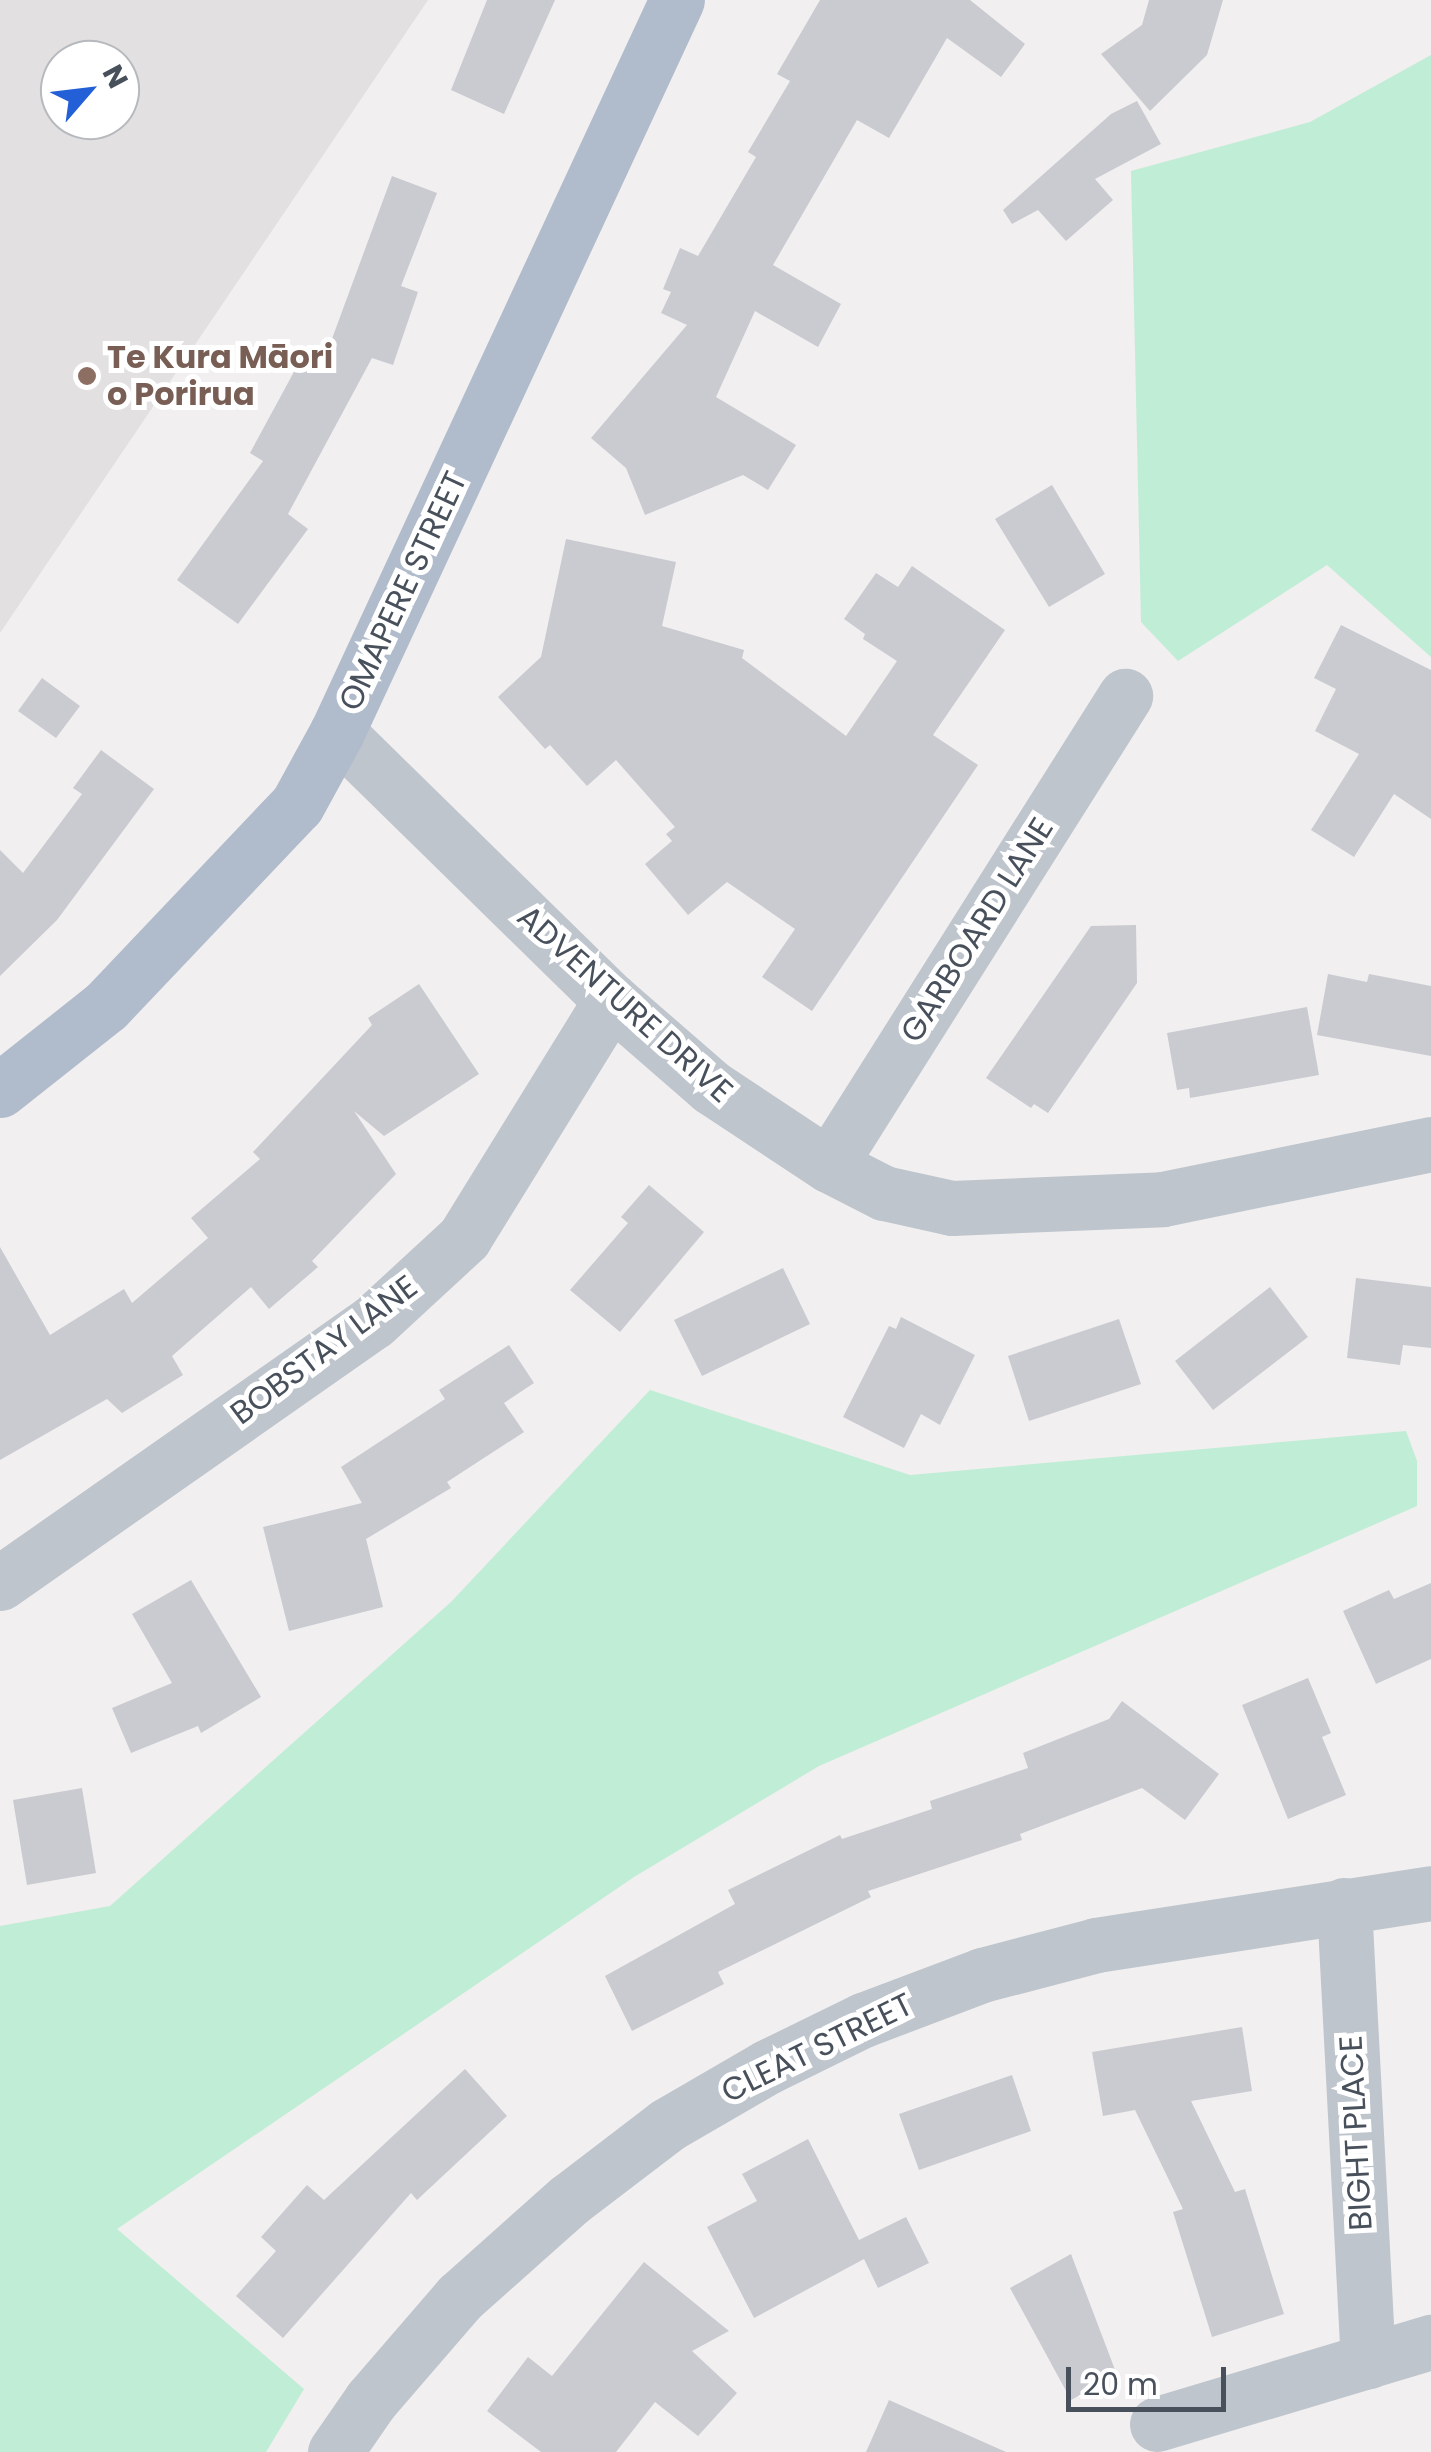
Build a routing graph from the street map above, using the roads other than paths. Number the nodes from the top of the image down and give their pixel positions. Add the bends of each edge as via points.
1 (677, 0) edge
2 (1125, 696) dead end
3 (337, 732) junction
4 (612, 1000) junction
5 (0, 1090) edge
6 (1431, 1144) edge
7 (829, 1165) junction
8 (0, 1583) edge
9 (1431, 1893) edge
10 (1344, 1905) junction
11 (1431, 2342) edge
12 (1368, 2361) junction
13 (1157, 2424) dead end
14 (335, 2452) edge

1 - 3 main road, OMAPERE STREET
2 - 7 street, GARBOARD LANE
3 - 4 street, ADVENTURE DRIVE
3 - 5 main road, OMAPERE STREET via 297,805 106,1006
4 - 7 street, ADVENTURE DRIVE via 710,1087
4 - 8 street, BOBSTAY LANE via 464,1238 373,1322
6 - 7 street, ADVENTURE DRIVE via 1163,1199 952,1208 884,1193
9 - 10 street, CLEAT STREET
10 - 12 street, BIGHT PLACE
10 - 14 street, CLEAT STREET via 1096,1946 982,1975 863,2020 767,2067 668,2125 569,2200 460,2298
11 - 12 street
12 - 13 street

